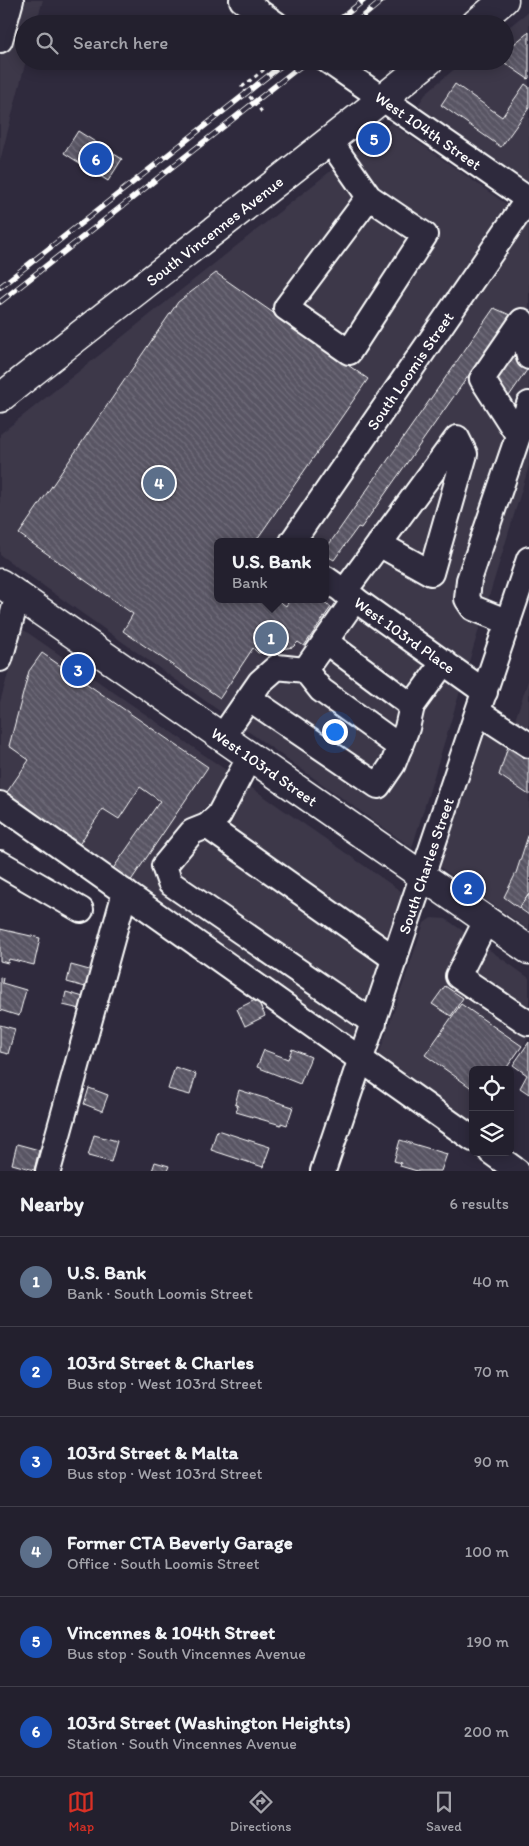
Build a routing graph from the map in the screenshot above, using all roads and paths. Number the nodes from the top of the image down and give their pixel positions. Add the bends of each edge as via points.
1 (11, 0) edge
2 (242, 0) edge
3 (504, 0) edge
4 (263, 15) edge
5 (486, 15) edge
6 (0, 40) edge
7 (263, 70) edge
8 (341, 70) edge
9 (418, 70) edge
10 (382, 99) junction
11 (262, 112) dead end
12 (330, 141) junction
13 (369, 197) junction
14 (528, 200) edge
15 (529, 357) edge
16 (0, 398) edge
17 (529, 404) edge
18 (518, 435) junction
19 (295, 538) edge
20 (379, 544) junction
21 (529, 558) edge
22 (329, 581) edge
23 (9, 589) edge
24 (350, 596) junction
25 (508, 622) junction
26 (325, 641) junction
27 (0, 659) edge
28 (444, 662) junction
29 (305, 670) junction
30 (250, 698) junction
31 (481, 702) junction
32 (412, 706) junction
33 (222, 737) junction
34 (529, 745) edge
35 (400, 747) junction
36 (250, 756) junction
37 (0, 804) edge
38 (207, 826) junction
39 (0, 864) edge
40 (422, 875) junction
41 (125, 892) junction
42 (81, 910) dead end
43 (486, 921) junction
44 (529, 950) edge
45 (394, 959) junction
46 (529, 1022) edge
47 (374, 1023) junction
48 (362, 1059) junction
49 (469, 1136) edge
50 (496, 1156) edge
51 (48, 1171) edge
52 (323, 1171) edge
53 (517, 1171) edge

1 - 6 street
2 - 4 street
3 - 5 main road
7 - 11 path via 242,87
8 - 10 street, West 104th Street
9 - 10 main road, South Vincennes Avenue
10 - 12 main road, South Vincennes Avenue
10 - 14 street, West 104th Street
12 - 13 street
12 - 16 main road, South Vincennes Avenue
13 - 13 street via 425,235 349,352 286,308
14 - 19 street, South Loomis Street
15 - 18 street via 522,321 482,379
17 - 18 street
18 - 25 street via 469,580 467,599 473,608
20 - 20 street via 435,468 457,438 465,454 431,574
20 - 24 street
21 - 25 street, South Charles Street
22 - 24 street, West 103rd Place
23 - 27 street
23 - 33 main road, West 103rd Street
24 - 26 street
24 - 28 street, West 103rd Place
25 - 31 street, South Charles Street
26 - 29 street
26 - 32 street
28 - 31 street, West 103rd Place
28 - 32 street
29 - 30 street via 277,667 260,682
29 - 35 street via 321,690
30 - 33 street
30 - 35 street via 378,786 394,764
31 - 34 street, West 103rd Place
31 - 40 street, South Charles Street
32 - 35 street
33 - 36 main road, West 103rd Street
36 - 38 street via 219,814
36 - 40 main road, West 103rd Street
37 - 41 street
38 - 45 street
38 - 47 street via 192,832 164,866 170,883
39 - 42 street
40 - 43 main road, West 103rd Street
40 - 45 street, South Charles Street
41 - 48 street
41 - 51 street
43 - 44 main road, West 103rd Street
43 - 46 street via 458,976
45 - 47 street, South Charles Street
47 - 48 street, South Charles Street
48 - 49 street
48 - 52 street, South Charles Street
50 - 53 street

